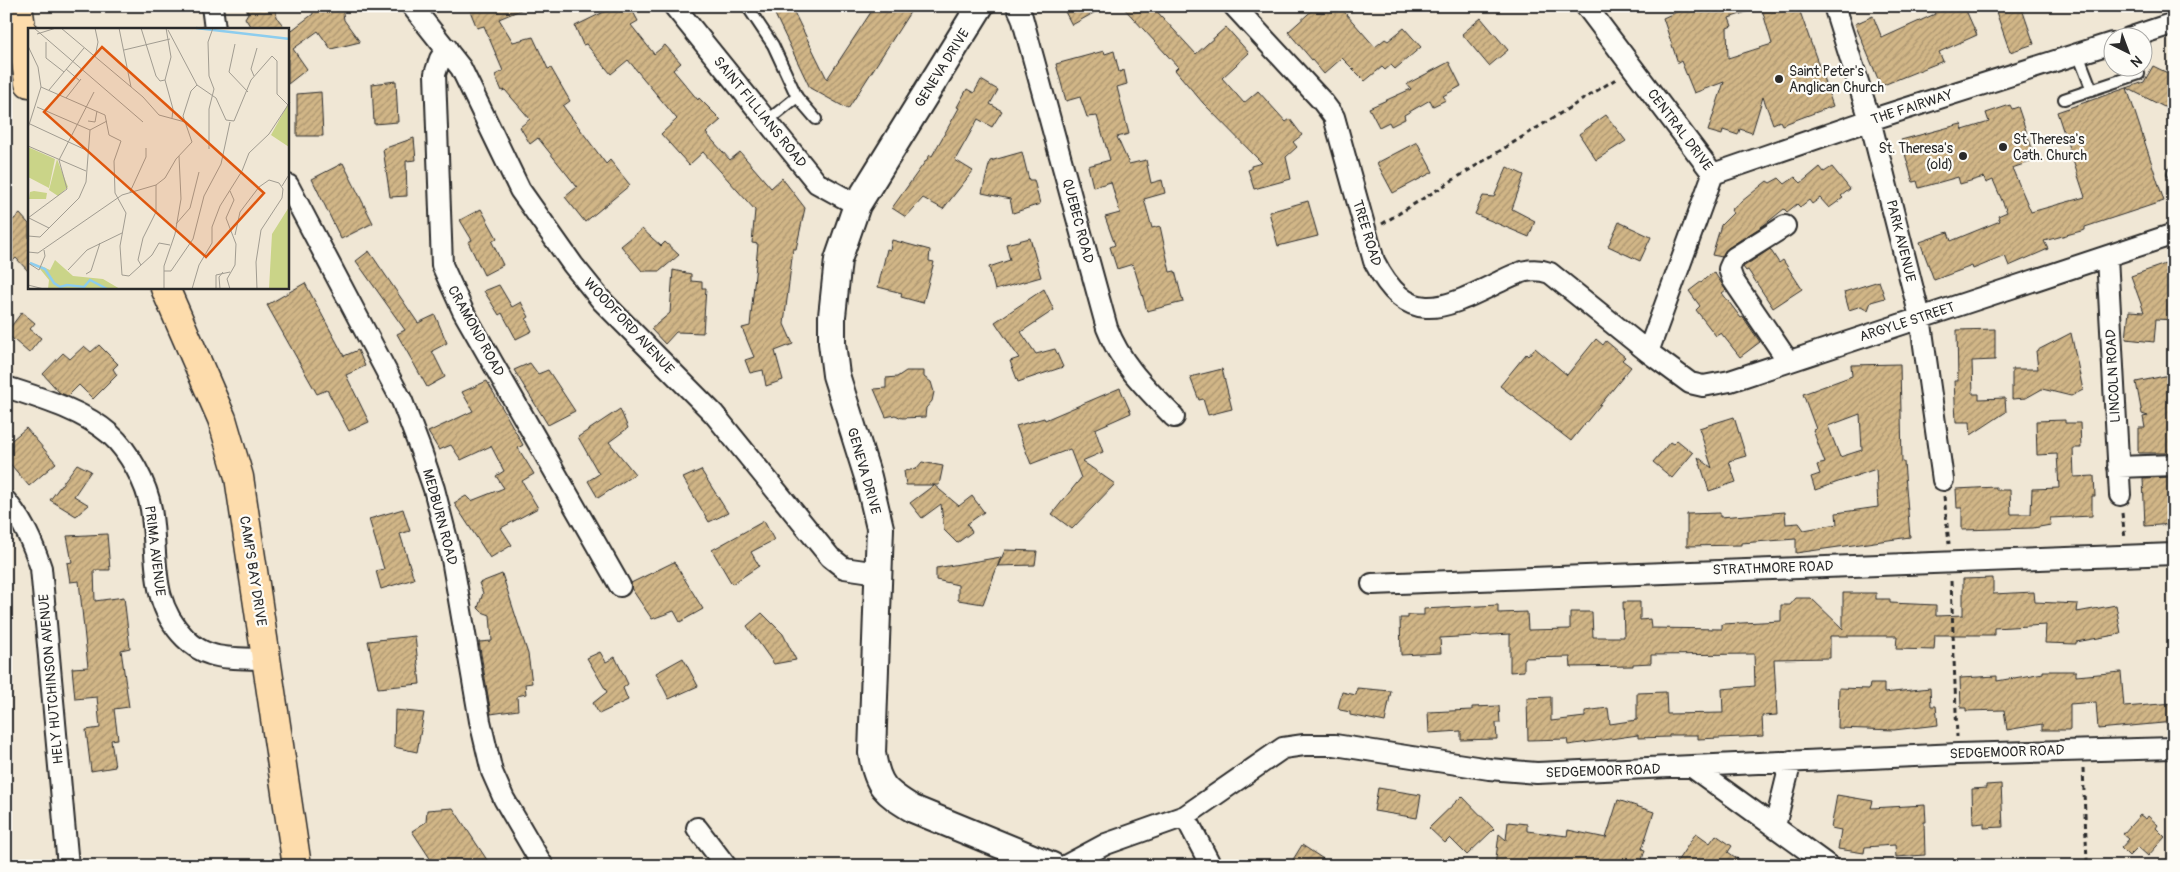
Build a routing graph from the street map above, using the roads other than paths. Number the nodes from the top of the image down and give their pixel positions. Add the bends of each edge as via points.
1 (18, 6) edge
2 (212, 6) edge
3 (412, 6) edge
4 (674, 6) edge
5 (747, 6) edge
6 (980, 6) edge
7 (1017, 6) edge
8 (1234, 6) edge
9 (1586, 6) edge
10 (1834, 6) edge
11 (2174, 23) edge
12 (215, 28) edge
13 (2152, 30) edge
14 (2102, 46) edge
15 (446, 48) junction
16 (2078, 54) junction
17 (28, 75) edge
18 (2127, 78) edge
19 (2092, 90) junction
20 (797, 97) junction
21 (2064, 99) dead end
22 (816, 119) dead end
23 (1870, 120) junction
24 (767, 121) junction
25 (1713, 174) junction
26 (289, 187) edge
27 (857, 206) junction
28 (1785, 226) dead end
29 (2174, 234) edge
30 (2107, 257) junction
31 (165, 289) edge
32 (1920, 317) junction
33 (1648, 352) junction
34 (1788, 361) junction
35 (6, 387) edge
36 (1174, 416) dead end
37 (2174, 465) edge
38 (2118, 466) junction
39 (1943, 480) road end
40 (2120, 495) road end
41 (6, 501) edge
42 (2174, 554) edge
43 (878, 573) junction
44 (1372, 584) dead end
45 (620, 586) dead end
46 (267, 659) junction
47 (2172, 751) edge
48 (1791, 761) junction
49 (1692, 767) junction
50 (1185, 816) junction
51 (1775, 826) junction
52 (697, 828) dead end
53 (68, 866) edge
54 (297, 866) edge
55 (543, 866) edge
56 (726, 866) edge
57 (1052, 866) edge
58 (1065, 866) edge
59 (1211, 866) edge
60 (1829, 866) edge

1 - 17 main road
2 - 12 street
3 - 15 street, WOODFORD AVENUE
4 - 24 street, SAINT FILLIANS ROAD
5 - 20 lane via 773,45
6 - 27 street, GENEVA DRIVE
7 - 36 street, QUEBEC ROAD via 1114,348 1140,382
8 - 33 street, TREE ROAD via 1334,117 1374,261 1393,291 1404,300 1426,307 1447,306 1528,269 1538,269 1550,273
9 - 25 street, CENTRAL DRIVE
10 - 23 street, PARK AVENUE
11 - 13 street
14 - 16 street, THE FAIRWAY
15 - 43 street, WOODFORD AVENUE via 474,92 520,190 602,301 714,414 830,558 844,568
15 - 45 street, CRAMOND ROAD via 435,74 442,265 464,311
16 - 19 lane
16 - 23 street, THE FAIRWAY
18 - 19 lane
19 - 21 lane
20 - 22 lane
20 - 24 lane
23 - 25 street, THE FAIRWAY
23 - 32 street, PARK AVENUE
24 - 27 street, SAINT FILLIANS ROAD via 817,183
25 - 33 street, CENTRAL DRIVE
26 - 55 street, MEDBURN ROAD via 402,401 421,451 452,559 492,772
27 - 43 street, GENEVA DRIVE via 838,260 832,343 836,375 878,516
28 - 34 street via 1734,258 1729,269 1733,280
29 - 30 street, ARGYLE STREET
30 - 32 street, ARGYLE STREET
30 - 38 street, LINCOLN ROAD
31 - 46 main road, CAMPS BAY DRIVE via 222,419 239,477
32 - 34 street, ARGYLE STREET
32 - 39 street, PARK AVENUE
33 - 34 street, ARGYLE STREET via 1690,383 1703,386 1730,381
35 - 46 street, PRIMA AVENUE via 91,422 110,434 124,449 151,507 159,595 167,616 181,634 195,647 211,655
37 - 38 street
38 - 40 street, LINCOLN ROAD
41 - 53 street, HELY HUTCHINSON AVENUE via 31,537 41,568
42 - 44 street, STRATHMORE ROAD
43 - 57 street, GENEVA DRIVE via 872,753 875,772 882,786 913,809
46 - 54 main road, CAMPS BAY DRIVE
47 - 48 street, SEDGEMOOR ROAD via 2083,750
48 - 49 street, SEDGEMOOR ROAD
48 - 51 street
49 - 50 street, SEDGEMOOR ROAD via 1537,773 1488,769 1335,745 1304,745 1283,748
49 - 51 street
50 - 58 street, SEDGEMOOR ROAD via 1106,844
50 - 59 street
51 - 60 street
52 - 56 street

